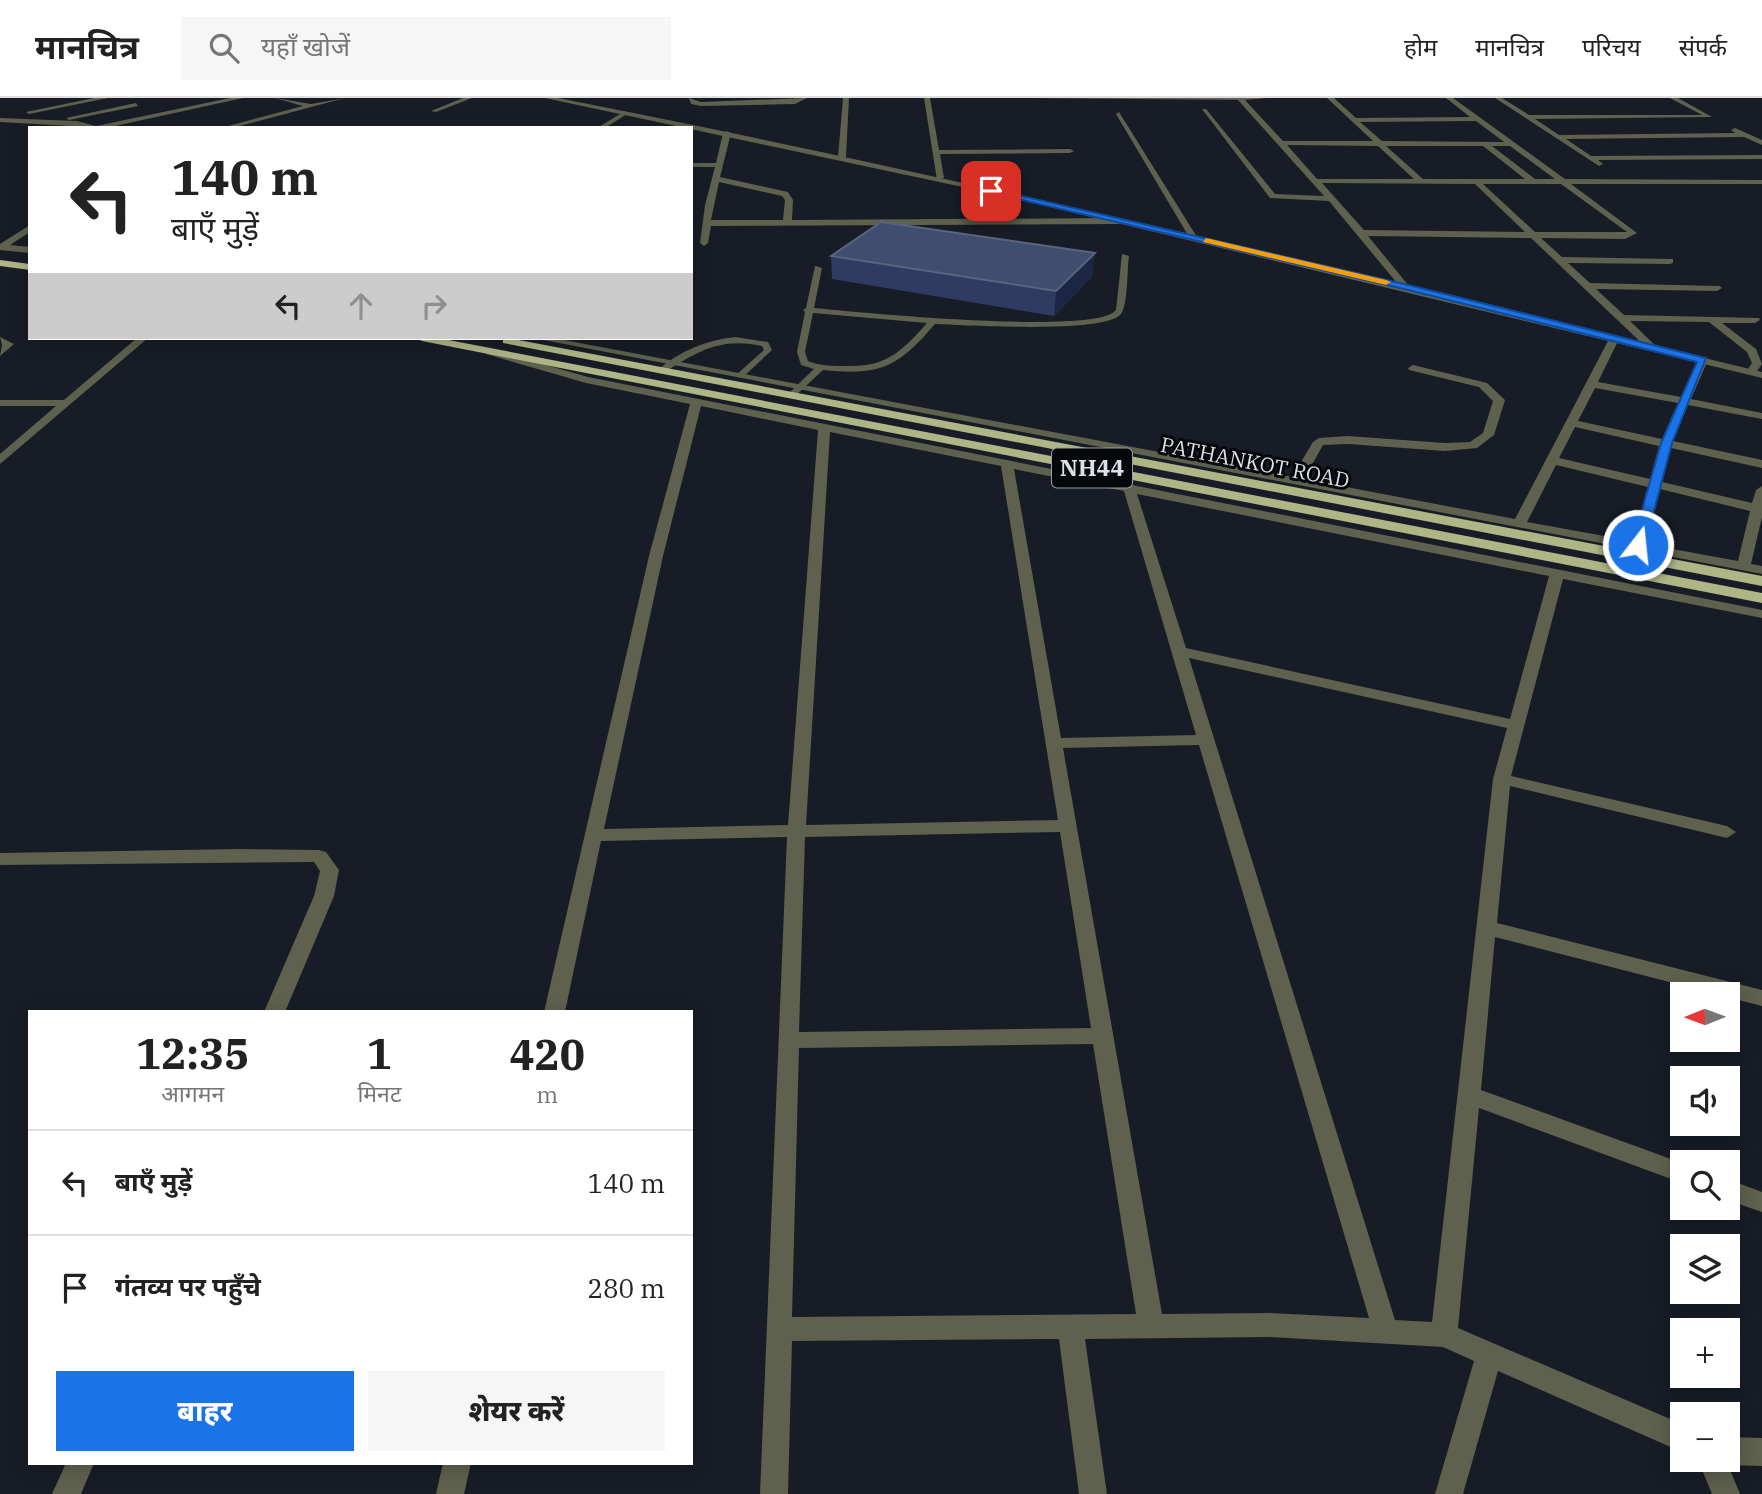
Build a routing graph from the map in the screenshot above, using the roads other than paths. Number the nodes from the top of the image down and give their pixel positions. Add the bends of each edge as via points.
1 (105, 98) edge
2 (240, 98) edge
3 (278, 98) edge
4 (342, 98) edge
5 (469, 98) edge
6 (548, 98) edge
7 (692, 98) edge
8 (804, 98) edge
9 (846, 98) edge
10 (927, 98) edge
11 (1034, 98) edge
12 (1112, 98) edge
13 (1218, 98) edge
14 (1240, 98) edge
15 (1264, 98) edge
16 (1330, 98) edge
17 (1449, 98) edge
18 (1498, 98) edge
19 (1672, 98) edge
20 (772, 101) edge
21 (136, 104) dead end
22 (311, 106) junction
23 (1204, 110) dead end
24 (434, 111) dead end
25 (29, 112) dead end
26 (625, 113) junction
27 (1119, 114) dead end
28 (1527, 117) junction
29 (1709, 117) junction
30 (1478, 119) junction
31 (0, 120) edge
32 (1352, 120) junction
33 (55, 121) junction
34 (672, 125) edge
35 (84, 126) edge
36 (106, 126) edge
37 (231, 126) edge
38 (603, 126) edge
39 (693, 128) edge
40 (727, 133) junction
41 (1745, 135) junction
42 (1558, 137) junction
43 (1279, 142) junction
44 (1377, 143) junction
45 (1762, 143) edge
46 (1485, 144) junction
47 (1514, 144) junction
48 (936, 152) junction
49 (1070, 152) dead end
50 (842, 157) junction
51 (1762, 157) edge
52 (1591, 158) junction
53 (693, 165) edge
54 (719, 165) junction
55 (1602, 166) dead end
56 (1614, 174) dead end
57 (940, 178) junction
58 (716, 179) junction
59 (1314, 181) junction
60 (1626, 181) junction
61 (1422, 182) junction
62 (1534, 182) junction
63 (1563, 182) junction
64 (1762, 182) edge
65 (1478, 183) junction
66 (1331, 199) junction
67 (1118, 221) junction
68 (708, 223) junction
69 (787, 223) junction
70 (28, 229) edge
71 (1359, 233) junction
72 (1535, 236) junction
73 (1193, 237) junction
74 (704, 243) dead end
75 (1, 249) edge
76 (28, 250) edge
77 (28, 256) edge
78 (1125, 256) dead end
79 (1560, 260) junction
80 (1670, 261) dead end
81 (0, 263) edge
82 (28, 267) edge
83 (818, 268) dead end
84 (1404, 286) junction
85 (1587, 286) junction
86 (1717, 288) dead end
87 (807, 310) junction
88 (1624, 318) junction
89 (1710, 318) junction
90 (1755, 320) dead end
91 (933, 321) junction
92 (1614, 339) junction
93 (0, 340) edge
94 (141, 340) edge
95 (432, 340) edge
96 (503, 340) edge
97 (549, 340) edge
98 (479, 349) junction
99 (1654, 349) junction
100 (0, 352) edge
101 (1703, 360) junction
102 (675, 362) junction
103 (820, 368) junction
104 (1413, 368) dead end
105 (662, 370) junction
106 (1757, 374) edge
107 (740, 375) junction
108 (1593, 384) junction
109 (796, 391) junction
110 (1685, 401) junction
111 (64, 403) junction
112 (696, 403) junction
113 (0, 404) edge
114 (1762, 416) edge
115 (1571, 423) junction
116 (824, 427) junction
117 (1666, 443) junction
118 (0, 460) edge
119 (1554, 461) junction
120 (1007, 463) junction
121 (1762, 464) edge
122 (1296, 482) junction
123 (1655, 485) junction
124 (1129, 487) junction
125 (1762, 490) edge
126 (1756, 508) junction
127 (1520, 523) junction
128 (1638, 545) junction
129 (1743, 567) junction
130 (1762, 570) edge
131 (1557, 573) junction
132 (1762, 581) edge
133 (1762, 598) edge
134 (1762, 614) edge
135 (1179, 651) junction
136 (1517, 725) junction
137 (1206, 740) junction
138 (1053, 743) junction
139 (1502, 779) junction
140 (1067, 826) junction
141 (797, 831) junction
142 (1727, 832) dead end
143 (594, 835) junction
144 (0, 859) edge
145 (1485, 927) junction
146 (1762, 998) edge
147 (275, 1010) edge
148 (554, 1010) edge
149 (1102, 1036) junction
150 (789, 1040) junction
151 (1469, 1095) junction
152 (1670, 1169) edge
153 (1740, 1194) edge
154 (1762, 1202) edge
155 (1151, 1326) junction
156 (1070, 1327) junction
157 (780, 1329) junction
158 (1386, 1331) junction
159 (1444, 1335) junction
160 (1490, 1353) junction
161 (1670, 1433) edge
162 (1740, 1451) edge
163 (1762, 1452) edge
164 (79, 1465) edge
165 (457, 1465) edge
166 (1717, 1472) edge
167 (66, 1494) edge
168 (450, 1494) edge
169 (774, 1494) edge
170 (1093, 1494) edge
171 (1450, 1494) edge
172 (1726, 1494) edge

1 - 25 street
2 - 36 street
3 - 22 street
4 - 22 street
5 - 24 street
6 - 26 street
7 - 20 street via 693,103 701,104
8 - 20 street via 795,103
9 - 50 street
10 - 48 street
11 - 12 street
12 - 13 street
13 - 14 street
14 - 15 street
14 - 43 street
16 - 32 street
17 - 30 street
18 - 28 street
19 - 29 street
21 - 33 street
22 - 37 street
23 - 66 street via 1273,196
26 - 34 street
26 - 38 street
27 - 73 street
28 - 29 street
28 - 42 street
29 - 41 street
30 - 32 street
30 - 47 street
31 - 33 street
32 - 44 street
33 - 35 street
39 - 40 street
40 - 50 street
40 - 54 street
41 - 42 street
41 - 45 street
42 - 52 street
43 - 44 street
43 - 59 street
44 - 46 street
44 - 61 street
46 - 47 street
46 - 62 street
47 - 63 street
48 - 49 street
48 - 57 street
50 - 57 street
51 - 52 street
52 - 55 street
53 - 54 street
54 - 58 street
56 - 60 street
57 - 67 street
58 - 68 street via 705,205
58 - 69 street via 785,194 789,200
59 - 61 street
59 - 66 street
60 - 63 street
60 - 64 street
61 - 65 street
62 - 63 street
62 - 65 street
63 - 72 street via 1633,233
65 - 72 street
66 - 71 street
67 - 69 street
67 - 73 street
68 - 69 street
68 - 74 street
70 - 75 street
71 - 72 street
71 - 84 street
72 - 79 street
73 - 84 street
75 - 76 street
75 - 77 highway
78 - 91 lane via 1120,310 1111,319 1058,324
79 - 80 street
79 - 85 street
81 - 82 highway
83 - 87 lane
84 - 92 street
85 - 86 street
85 - 88 street
87 - 91 lane
87 - 103 lane via 802,359
88 - 89 street
88 - 99 street
89 - 90 street
89 - 106 street via 1752,351
91 - 103 lane via 886,366
92 - 99 street
92 - 108 street
93 - 100 street via 9,344
94 - 111 street
95 - 98 highway, NH44
96 - 105 highway, PATHANKOT ROAD / NH44
97 - 102 street
98 - 112 street via 586,380
98 - 133 highway, NH44
99 - 101 street
101 - 106 street
101 - 110 street
102 - 105 lane
102 - 107 street
102 - 107 lane via 723,339 765,344 768,350
103 - 109 lane
104 - 122 street via 1483,385 1499,400 1488,435 1473,445 1445,447 1319,442
105 - 109 highway, PATHANKOT ROAD / NH44
107 - 109 street
108 - 110 street
108 - 115 street
109 - 122 street
109 - 132 highway, PATHANKOT ROAD / NH44
110 - 114 street
110 - 117 street
111 - 113 street
111 - 118 street
112 - 116 street
112 - 143 street via 656,556
115 - 117 street
115 - 119 street
116 - 120 street
116 - 141 street
117 - 121 street
117 - 123 street
119 - 123 street
119 - 127 street
120 - 124 street
120 - 138 street
122 - 127 street
123 - 126 street
123 - 128 street
124 - 131 street
124 - 135 street
125 - 126 street
126 - 129 street
127 - 128 street
128 - 129 street
129 - 130 street
131 - 134 street
131 - 136 street
135 - 136 street
135 - 137 street
136 - 139 street
137 - 138 street
137 - 158 street
138 - 140 street
139 - 142 street
139 - 145 street
140 - 141 street
140 - 149 street
141 - 143 street
141 - 150 street
143 - 148 street
144 - 147 street via 319,856 330,870 324,895
145 - 146 street
145 - 151 street
149 - 150 street
149 - 155 street
150 - 157 street
151 - 152 street
151 - 159 street
153 - 154 street
155 - 156 street
155 - 158 street via 1270,1325
156 - 157 street
156 - 170 street
157 - 169 street
158 - 159 street
159 - 160 street
160 - 161 street
160 - 171 street
162 - 163 street
164 - 167 street
165 - 168 street
166 - 172 street

